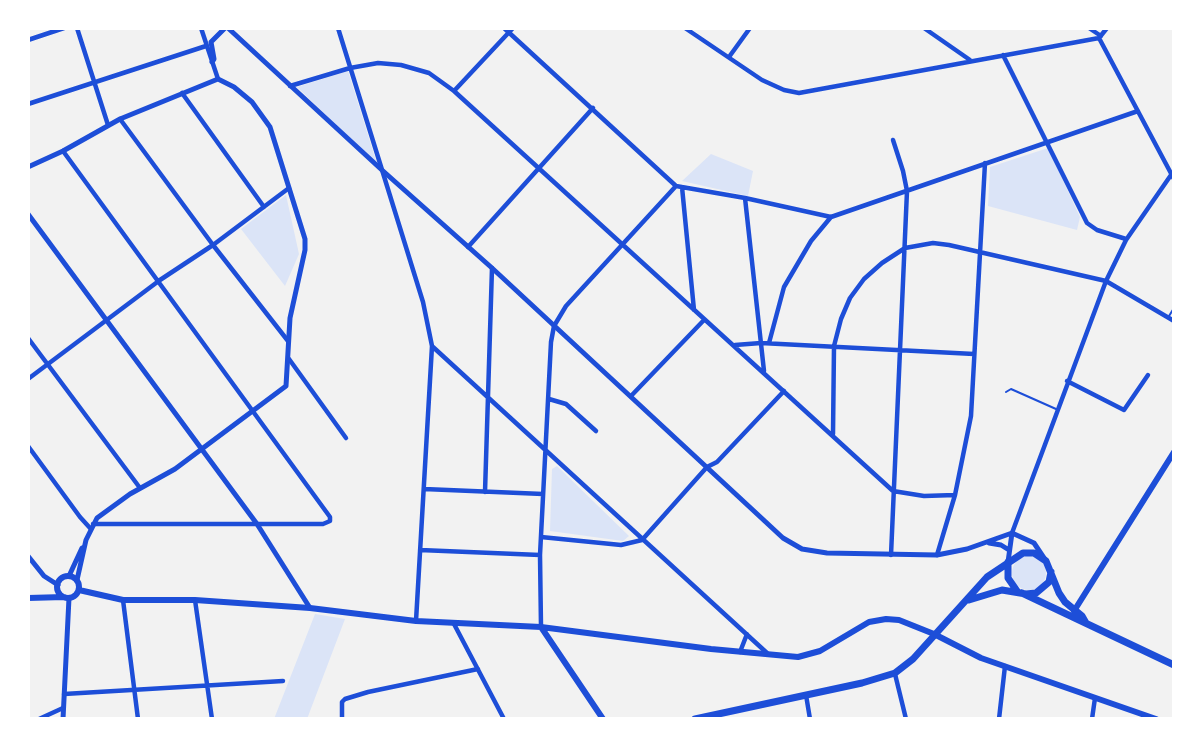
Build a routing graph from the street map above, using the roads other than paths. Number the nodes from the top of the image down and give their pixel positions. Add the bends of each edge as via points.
1 (64, 28) edge
2 (77, 28) edge
3 (201, 28) edge
4 (226, 28) edge
5 (338, 28) edge
6 (685, 28) edge
7 (750, 28) edge
8 (924, 28) edge
9 (1089, 28) edge
10 (1107, 28) edge
11 (509, 29) edge
12 (1100, 37) junction
13 (28, 40) edge
14 (206, 46) junction
15 (1003, 55) junction
16 (729, 57) junction
17 (971, 61) junction
18 (212, 62) junction
19 (350, 68) junction
20 (218, 79) junction
21 (95, 82) junction
22 (290, 86) junction
23 (454, 91) junction
24 (183, 93) junction
25 (28, 104) edge
26 (593, 108) junction
27 (1138, 111) junction
28 (120, 119) junction
29 (108, 125) junction
30 (893, 140) dead end
31 (1048, 142) junction
32 (63, 151) junction
33 (985, 163) junction
34 (28, 167) edge
35 (538, 168) junction
36 (383, 171) junction
37 (1173, 177) edge
38 (679, 186) junction
39 (289, 188) junction
40 (906, 191) junction
41 (745, 198) junction
42 (264, 207) junction
43 (28, 214) edge
44 (831, 217) junction
45 (1126, 240) junction
46 (213, 245) junction
47 (622, 246) junction
48 (468, 247) junction
49 (905, 248) junction
50 (979, 253) junction
51 (492, 268) junction
52 (160, 281) junction
53 (1106, 281) junction
54 (1174, 308) edge
55 (694, 310) junction
56 (1167, 317) junction
57 (704, 320) junction
58 (106, 321) junction
59 (1174, 321) edge
60 (554, 326) junction
61 (28, 338) edge
62 (289, 343) junction
63 (761, 343) junction
64 (769, 343) junction
65 (734, 345) junction
66 (432, 346) junction
67 (834, 346) junction
68 (900, 351) junction
69 (974, 354) junction
70 (289, 359) junction
71 (48, 366) junction
72 (765, 373) junction
73 (1148, 375) dead end
74 (28, 379) edge
75 (1067, 381) junction
76 (784, 391) junction
77 (1006, 392) dead end
78 (631, 396) junction
79 (489, 399) junction
80 (549, 399) junction
81 (1057, 409) junction
82 (255, 412) junction
83 (596, 431) dead end
84 (833, 435) junction
85 (346, 438) dead end
86 (28, 446) edge
87 (202, 450) junction
88 (547, 452) junction
89 (1174, 452) edge
90 (707, 467) junction
91 (140, 488) junction
92 (424, 489) junction
93 (893, 491) junction
94 (485, 492) junction
95 (543, 494) junction
96 (955, 495) junction
97 (257, 524) junction
98 (92, 526) junction
99 (1012, 533) junction
100 (541, 537) junction
101 (642, 540) junction
102 (85, 542) junction
103 (986, 542) junction
104 (420, 550) junction
105 (1009, 550) junction
106 (540, 555) junction
107 (891, 555) junction
108 (937, 555) junction
109 (28, 556) edge
110 (1046, 561) junction
111 (1008, 562) junction
112 (1051, 572) junction
113 (69, 576) junction
114 (77, 580) junction
115 (57, 586) junction
116 (79, 590) junction
117 (1021, 593) junction
118 (66, 597) junction
119 (32, 598) edge
120 (123, 600) junction
121 (195, 600) junction
122 (968, 600) junction
123 (310, 608) junction
124 (1059, 611) junction
125 (1074, 611) junction
126 (416, 621) junction
127 (1086, 623) junction
128 (454, 624) junction
129 (541, 627) junction
130 (747, 634) junction
131 (934, 634) junction
132 (740, 652) junction
133 (770, 656) junction
134 (1174, 664) edge
135 (1005, 666) junction
136 (478, 669) junction
137 (894, 673) junction
138 (283, 681) dead end
139 (207, 686) junction
140 (134, 690) junction
141 (64, 694) junction
142 (806, 695) junction
143 (1095, 698) junction
144 (63, 708) junction
145 (714, 717) edge
146 (39, 719) edge
147 (63, 719) edge
148 (138, 719) edge
149 (212, 719) edge
150 (342, 719) edge
151 (504, 719) edge
152 (603, 719) edge
153 (695, 719) edge
154 (810, 719) edge
155 (906, 719) edge
156 (999, 719) edge
157 (1092, 719) edge
158 (1156, 719) edge

1 - 13 street
2 - 21 street
3 - 14 street
4 - 18 street via 211,42
4 - 22 street
5 - 19 street
6 - 16 street
7 - 16 street
8 - 17 street
9 - 12 street
10 - 12 street
11 - 23 street
11 - 26 street
12 - 15 street
12 - 27 street
14 - 18 street
14 - 21 street
15 - 17 street
15 - 31 street
16 - 17 street via 762,80 799,93
18 - 20 street
19 - 22 street
19 - 23 street via 378,63 416,68
19 - 36 street
20 - 24 street
20 - 39 street via 234,87 261,113 270,127
21 - 25 street
21 - 29 street
22 - 36 street
23 - 35 street
24 - 28 street
24 - 42 street
26 - 35 street
26 - 38 street
27 - 31 street
27 - 37 street
28 - 29 street
28 - 46 street
29 - 32 street
30 - 40 street
31 - 33 street
31 - 45 street via 1087,223
32 - 34 street
32 - 52 street
33 - 40 street
33 - 50 street
35 - 47 street
35 - 48 street
36 - 48 street
36 - 66 street
37 - 45 street
38 - 41 street
38 - 47 street
38 - 55 street
39 - 42 street
39 - 62 street via 305,250
40 - 44 street
40 - 49 street
41 - 44 street
41 - 63 street
42 - 46 street
43 - 58 street
44 - 64 street via 811,241 785,287
45 - 53 street
46 - 52 street
46 - 62 street
47 - 55 street
47 - 60 street via 566,306
48 - 51 street
49 - 50 street via 939,243
49 - 67 street via 857,288
49 - 68 street
50 - 53 street
50 - 69 street
51 - 60 street
51 - 79 street
52 - 58 street
52 - 82 street
53 - 56 street
53 - 75 street
54 - 56 lane
55 - 57 street
56 - 59 street
57 - 65 street
57 - 78 street
58 - 71 street
58 - 87 street
60 - 78 street
60 - 80 street
61 - 71 street
62 - 70 street
63 - 64 street
63 - 65 street
63 - 72 street
64 - 67 street
65 - 72 street
66 - 79 street
66 - 92 street
67 - 68 street
67 - 84 street
68 - 69 street
68 - 93 street
69 - 96 street via 969,432
70 - 82 street via 285,389
70 - 85 street
71 - 74 street
71 - 91 street
72 - 76 street
73 - 75 street via 1124,410
75 - 81 street
76 - 84 street
76 - 90 street
77 - 81 lane via 1011,389
78 - 90 street
79 - 88 street
79 - 94 street
80 - 83 street via 566,404
80 - 88 street
81 - 99 street
82 - 87 street
82 - 97 street via 330,521
84 - 93 street
86 - 98 street
87 - 91 street
87 - 97 street
88 - 95 street
88 - 101 street
89 - 125 main road
90 - 101 street
90 - 107 street via 783,538 802,548
91 - 98 street
92 - 94 street
92 - 104 street
93 - 96 street
93 - 107 street
94 - 95 street
95 - 100 street
96 - 108 street
97 - 98 street
97 - 123 street
98 - 102 street
99 - 103 street
99 - 105 street
99 - 110 street via 1034,543
100 - 101 street via 621,545
100 - 106 street
101 - 130 street
102 - 113 street
102 - 114 street
103 - 105 street
103 - 108 street
104 - 106 street
104 - 126 street
105 - 111 street
106 - 129 street
107 - 108 street
109 - 115 street
110 - 111 main road via 1027,552
110 - 112 main road
111 - 117 main road via 1009,581
111 - 122 main road via 987,577
112 - 117 main road via 1042,590
112 - 125 main road via 1059,593
113 - 114 main road
113 - 115 main road
114 - 116 main road
115 - 118 main road
115 - 119 main road
116 - 118 main road
116 - 120 main road
117 - 122 main road via 998,590
117 - 124 main road
118 - 119 main road
118 - 141 street
120 - 121 main road
120 - 140 street
121 - 123 main road
121 - 139 street
122 - 131 main road
123 - 126 main road
124 - 125 main road
124 - 127 main road
125 - 127 main road
126 - 128 main road
127 - 134 main road
128 - 129 main road
128 - 136 street
129 - 132 main road
129 - 152 main road
130 - 132 street
130 - 133 street
131 - 133 main road via 886,619 856,628 810,655
131 - 135 main road
131 - 137 main road
132 - 133 main road
135 - 143 main road
135 - 156 street
136 - 150 street via 345,699
136 - 151 street
137 - 142 main road
137 - 155 street
138 - 139 street
139 - 140 street
139 - 149 street
140 - 141 street
140 - 148 street
141 - 144 street
142 - 145 main road
142 - 154 street
143 - 157 street
143 - 158 main road
144 - 146 street
144 - 147 street
145 - 153 main road

